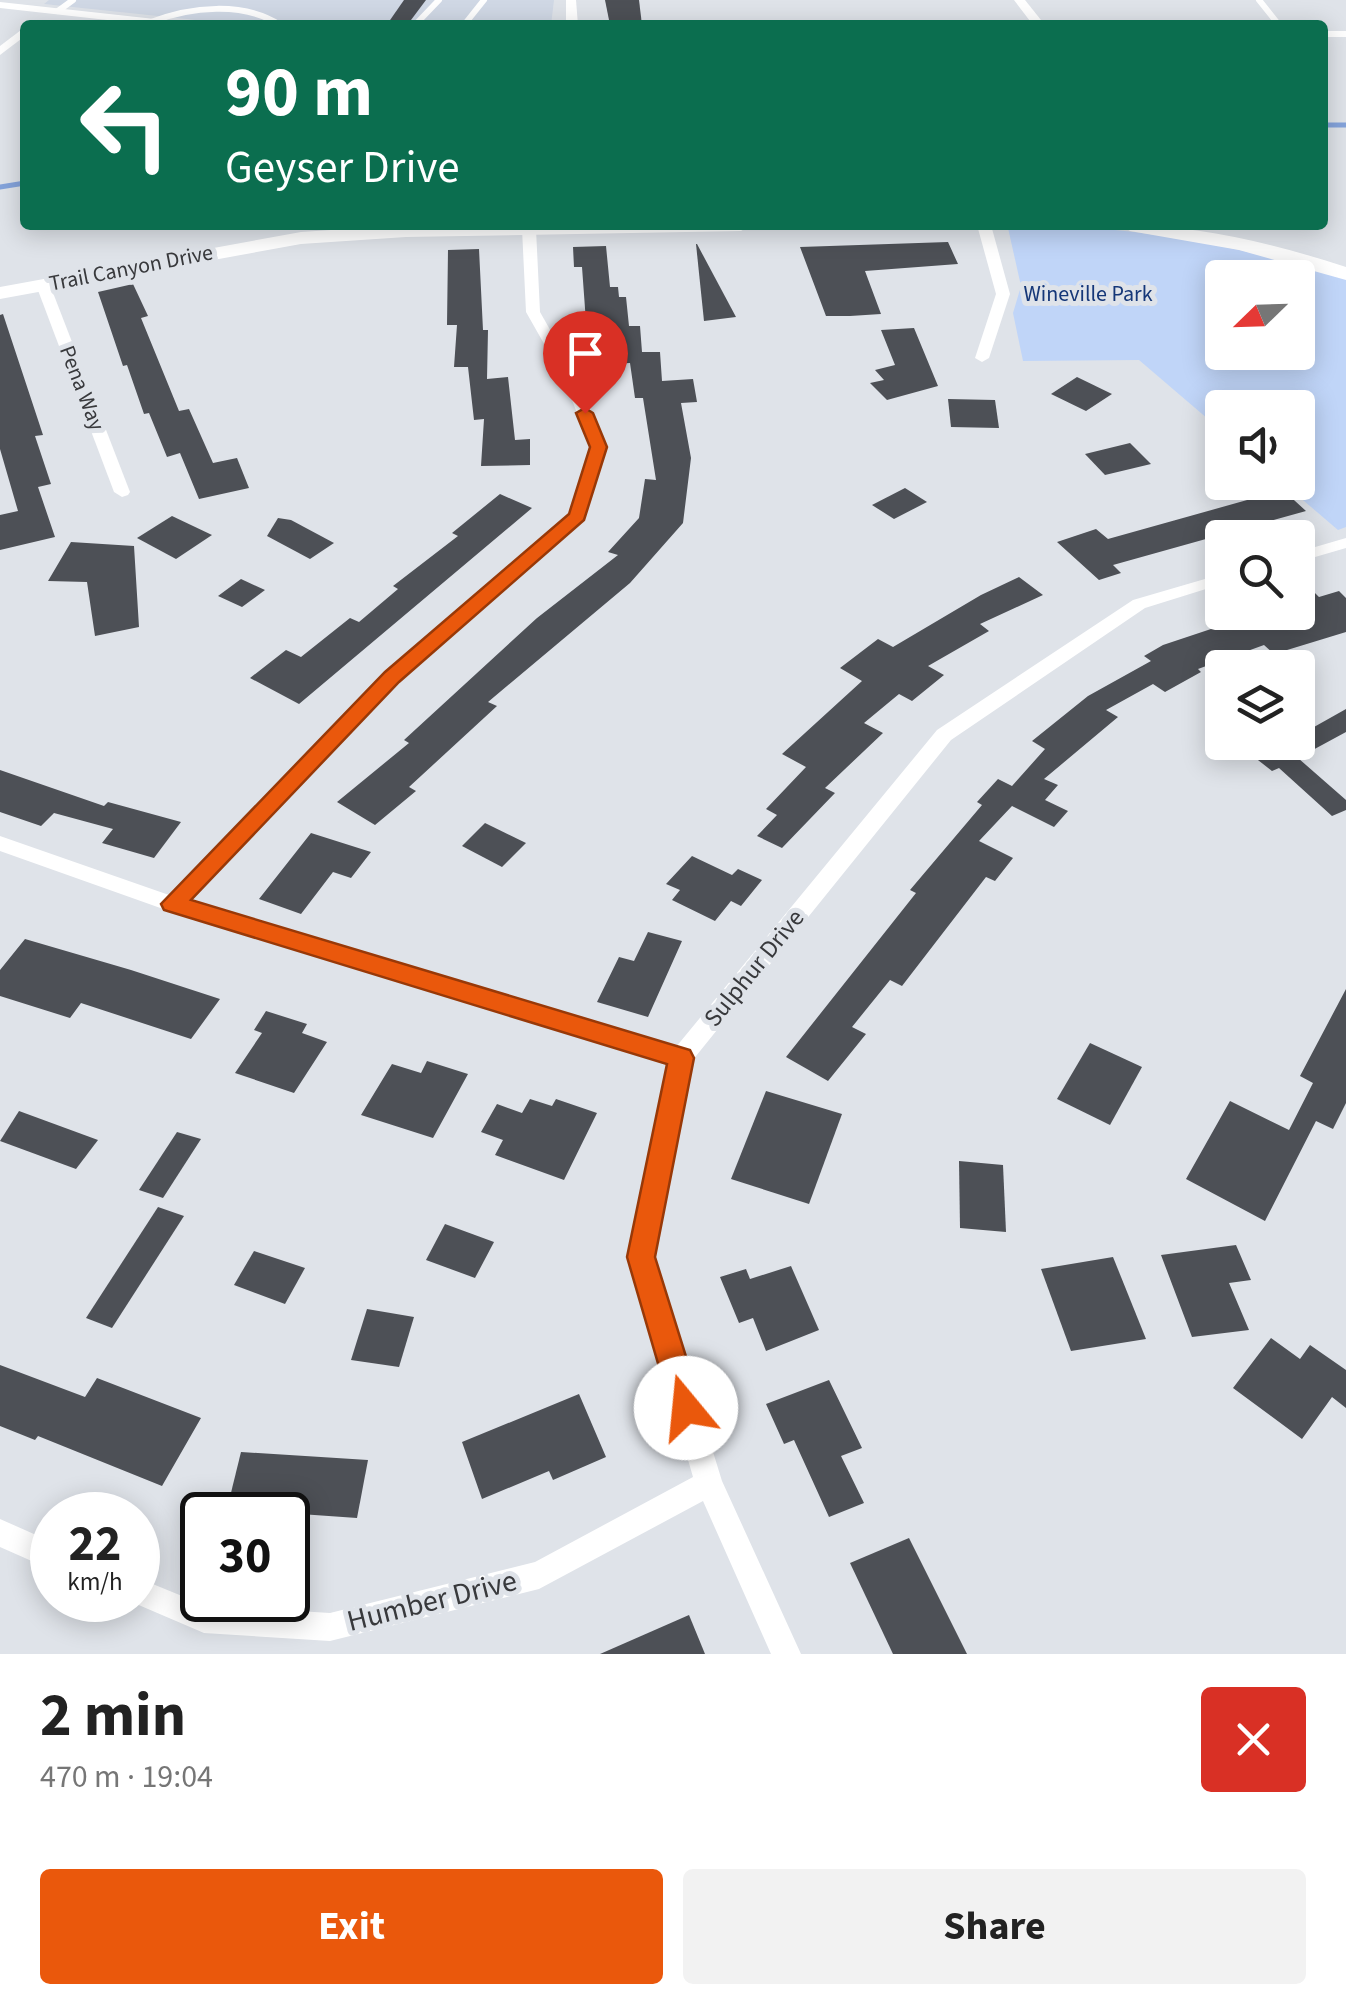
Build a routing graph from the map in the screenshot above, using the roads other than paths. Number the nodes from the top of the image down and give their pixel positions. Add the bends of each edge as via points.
1 (72, 0) edge
2 (439, 0) edge
3 (484, 0) edge
4 (1019, 0) edge
5 (1258, 0) edge
6 (0, 5) edge
7 (53, 10) junction
8 (38, 20) edge
9 (135, 20) edge
10 (155, 20) edge
11 (273, 20) edge
12 (421, 20) edge
13 (468, 20) edge
14 (1035, 20) edge
15 (1276, 20) edge
16 (20, 34) edge
17 (0, 52) edge
18 (504, 230) edge
19 (529, 230) edge
20 (985, 230) edge
21 (1162, 230) edge
22 (1346, 274) edge
23 (42, 285) junction
24 (0, 293) edge
25 (982, 358) dead end
26 (122, 492) dead end
27 (1346, 543) edge
28 (1315, 552) edge
29 (1205, 585) edge
30 (0, 843) edge
31 (173, 904) junction
32 (681, 1058) junction
33 (709, 1483) junction
34 (0, 1533) edge
35 (30, 1546) edge
36 (160, 1601) edge
37 (786, 1654) edge

1 - 7 lane
2 - 12 lane
3 - 13 lane
4 - 14 street
5 - 15 lane
6 - 7 street
7 - 8 street
7 - 9 street
10 - 11 lane via 191,9
16 - 17 street
18 - 23 street, Trail Canyon Drive via 302,238
19 - 31 street via 533,312 598,447 577,516 392,677
20 - 25 street via 1003,294
21 - 22 street via 1232,241
23 - 24 street, Trail Canyon Drive
23 - 26 street, Pena Way
27 - 28 street
29 - 32 street, Sulphur Drive via 1139,604 944,735
30 - 31 street
31 - 32 street
32 - 33 street, Sulphur Drive via 641,1257
33 - 36 street, Humber Drive via 538,1575 330,1627 204,1619
33 - 37 street, Sulphur Drive
34 - 35 street

